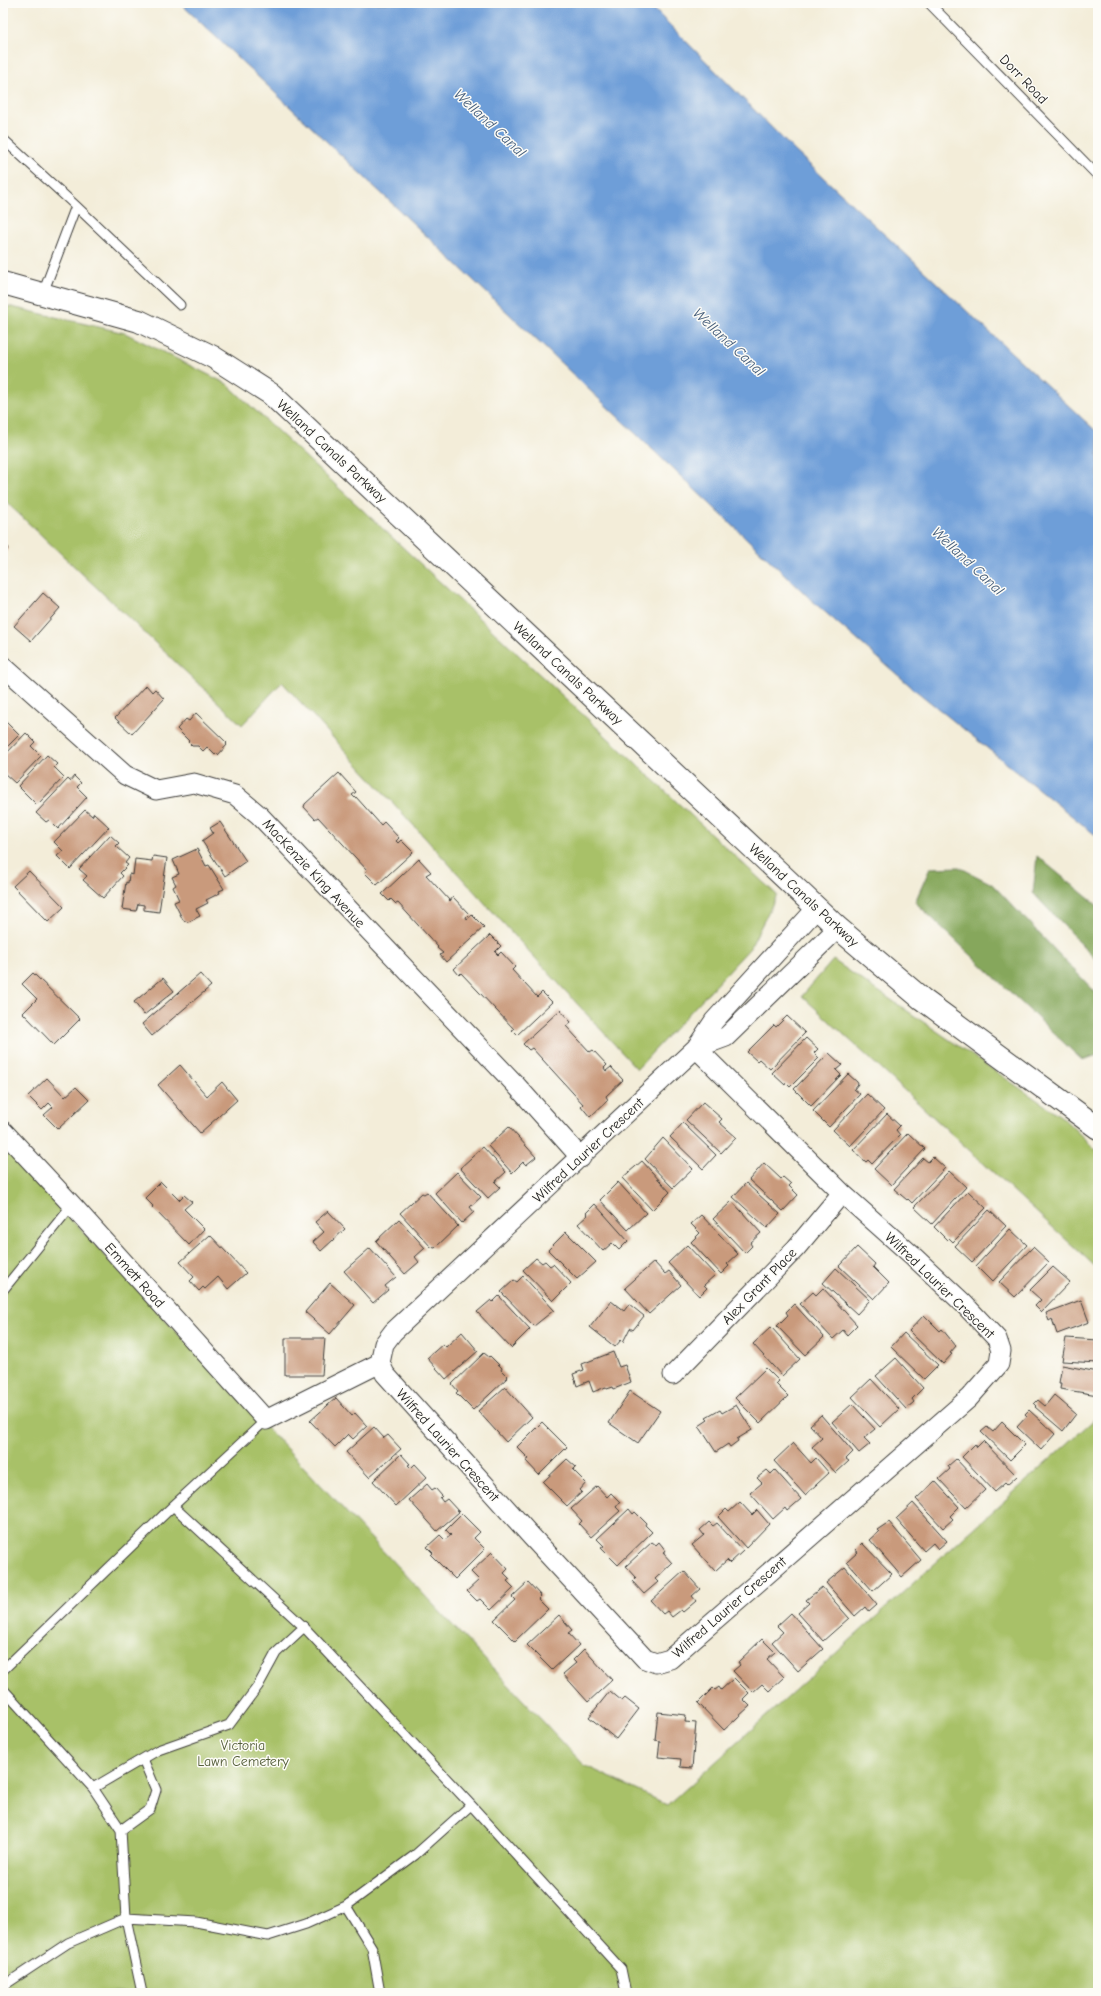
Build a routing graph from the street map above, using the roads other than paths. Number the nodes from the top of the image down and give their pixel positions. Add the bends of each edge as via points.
1 (929, 3) edge
2 (3, 139) edge
3 (1098, 176) edge
4 (76, 206) junction
5 (3, 283) edge
6 (43, 293) junction
7 (180, 305) dead end
8 (3, 666) edge
9 (817, 908) junction
10 (838, 928) junction
11 (696, 1048) junction
12 (1098, 1128) edge
13 (3, 1131) edge
14 (581, 1158) junction
15 (842, 1193) junction
16 (72, 1205) junction
17 (3, 1290) edge
18 (380, 1363) junction
19 (673, 1375) dead end
20 (266, 1420) junction
21 (173, 1506) junction
22 (304, 1627) junction
23 (3, 1670) edge
24 (3, 1689) edge
25 (143, 1759) junction
26 (94, 1788) junction
27 (471, 1805) junction
28 (121, 1830) junction
29 (346, 1906) junction
30 (126, 1918) junction
31 (3, 1986) edge
32 (142, 1993) edge
33 (380, 1993) edge
34 (626, 1993) edge

1 - 3 lane, Dorr Road
2 - 4 lane
4 - 6 lane
4 - 7 lane
5 - 6 main road, Welland Canals Parkway
6 - 9 main road, Welland Canals Parkway via 139,321 213,357 271,394
8 - 14 street, MacKenzie King Avenue via 125,775 156,790 194,783 235,795 260,815 515,1084
9 - 10 main road, Welland Canals Parkway
9 - 11 street, Wilfred Laurier Crescent via 714,1021
10 - 11 street, Wilfred Laurier Crescent via 726,1037
10 - 12 main road, Welland Canals Parkway via 922,999
11 - 14 street, Wilfred Laurier Crescent
11 - 15 street, Wilfred Laurier Crescent
13 - 16 street, Emmett Road
14 - 18 street, Wilfred Laurier Crescent via 393,1332 384,1344
15 - 18 street, Wilfred Laurier Crescent via 914,1257 987,1328 997,1339 1001,1351 999,1364 969,1398 670,1658 656,1663 645,1659 385,1374
15 - 19 street, Alex Grant Place via 796,1248
16 - 17 lane
16 - 20 street, Emmett Road
18 - 20 street
20 - 21 lane
21 - 22 lane
21 - 23 lane
22 - 25 lane via 276,1653 258,1686 229,1725 158,1750
22 - 27 lane
24 - 26 lane
25 - 26 lane
25 - 28 lane via 156,1790 150,1809
26 - 28 lane
27 - 29 lane via 415,1855
27 - 34 lane via 620,1969
28 - 30 lane
29 - 30 lane via 306,1924 268,1936 196,1922
29 - 33 lane via 372,1948
30 - 31 lane via 68,1943
30 - 32 lane

